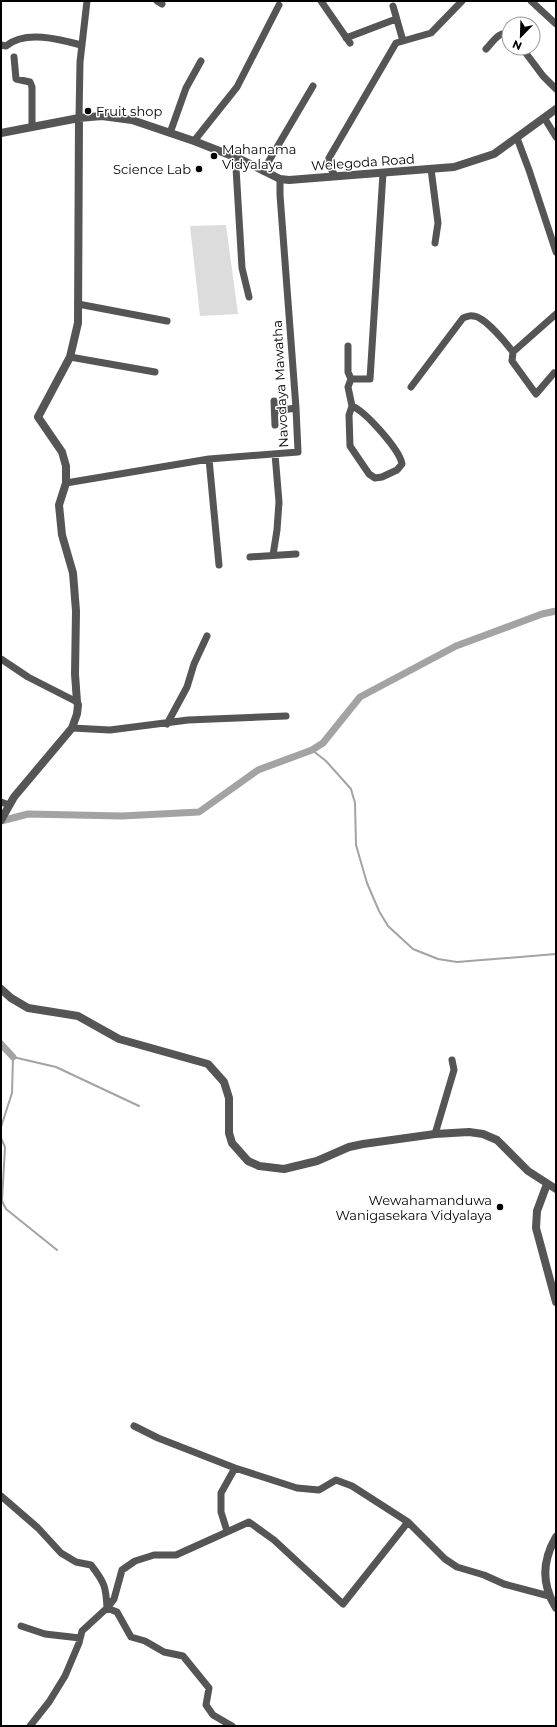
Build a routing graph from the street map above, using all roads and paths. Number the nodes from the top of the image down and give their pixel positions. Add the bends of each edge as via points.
1 (87, 1) edge
2 (321, 1) edge
3 (462, 1) edge
4 (531, 1) edge
5 (279, 5) dead end
6 (393, 6) dead end
7 (396, 19) junction
8 (556, 24) edge
9 (501, 33) edge
10 (403, 41) junction
11 (1, 45) edge
12 (81, 45) junction
13 (486, 49) dead end
14 (528, 56) edge
15 (14, 57) dead end
16 (201, 61) dead end
17 (313, 86) dead end
18 (556, 89) edge
19 (556, 109) edge
20 (79, 118) junction
21 (544, 119) junction
22 (32, 127) junction
23 (1, 133) edge
24 (170, 133) junction
25 (556, 137) edge
26 (517, 138) junction
27 (194, 141) junction
28 (240, 159) junction
29 (431, 169) junction
30 (263, 171) junction
31 (382, 173) junction
32 (335, 176) junction
33 (280, 179) junction
34 (435, 242) dead end
35 (556, 252) edge
36 (249, 297) dead end
37 (78, 304) junction
38 (556, 314) edge
39 (167, 321) dead end
40 (348, 346) dead end
41 (513, 352) junction
42 (70, 357) junction
43 (155, 372) dead end
44 (554, 373) dead end
45 (351, 379) junction
46 (411, 387) dead end
47 (274, 400) dead end
48 (352, 406) junction
49 (296, 408) junction
50 (274, 411) junction
51 (275, 424) dead end
52 (275, 454) junction
53 (209, 459) junction
54 (66, 483) junction
55 (296, 554) dead end
56 (273, 555) junction
57 (250, 557) dead end
58 (219, 565) dead end
59 (207, 636) dead end
60 (1, 659) edge
61 (77, 702) junction
62 (286, 716) dead end
63 (168, 724) junction
64 (72, 728) junction
65 (5, 804) edge
66 (1, 820) edge
67 (1, 989) edge
68 (452, 1060) dead end
69 (435, 1134) junction
70 (547, 1184) junction
71 (556, 1189) edge
72 (556, 1302) edge
73 (134, 1426) dead end
74 (235, 1468) junction
75 (1, 1496) edge
76 (408, 1522) junction
77 (227, 1531) junction
78 (556, 1537) edge
79 (554, 1602) edge
80 (107, 1608) junction
81 (21, 1626) dead end
82 (80, 1638) junction
83 (30, 1726) edge
84 (232, 1726) edge

1 - 12 street
2 - 7 street via 348,40
3 - 10 street via 431,33
4 - 8 street
5 - 27 street via 236,87
6 - 7 street
7 - 10 street
9 - 13 street
10 - 32 street via 396,43 329,158 328,163
11 - 12 street via 6,46 12,40 40,37
12 - 20 street
14 - 18 street
15 - 22 street via 16,79 30,82 32,87
16 - 24 street via 186,88
17 - 30 street
19 - 21 street, Welegoda Road
20 - 22 street, Welegoda Road
20 - 24 street, Welegoda Road via 102,116 132,120
20 - 37 street
21 - 25 street
21 - 26 street, Welegoda Road
22 - 23 street, Welegoda Road
24 - 27 street, Welegoda Road
26 - 29 street, Welegoda Road via 494,154 454,167
26 - 35 street
27 - 28 street, Welegoda Road
28 - 30 street, Welegoda Road
28 - 36 street via 236,168 239,242
29 - 31 street, Welegoda Road
29 - 34 street via 438,223
30 - 33 street, Welegoda Road
31 - 32 street, Welegoda Road
31 - 45 street via 370,379
32 - 33 street, Welegoda Road
33 - 49 street, Navodaya Mawatha
37 - 39 street
37 - 42 street via 78,323
38 - 41 street
40 - 45 street via 348,372
41 - 44 street via 512,361 536,394
41 - 46 street via 479,318 472,315 463,318
42 - 43 street
42 - 54 street via 38,417 62,452 66,466
45 - 48 street via 348,387
47 - 50 street
48 - 48 street via 349,414 350,446 369,474 375,478 397,470 402,464 401,459 382,433 358,408
49 - 50 street
49 - 52 street, Navodaya Mawatha via 298,452
50 - 51 street
52 - 53 street, Navodaya Mawatha
52 - 56 street via 279,502
53 - 54 street, Navodaya Mawatha
53 - 58 street
54 - 61 street via 59,505 62,535 73,573 76,611 74,674
55 - 56 street
56 - 57 street
59 - 63 street via 187,687
60 - 61 street via 28,677
61 - 64 street via 77,714
62 - 63 street via 188,720
63 - 64 street via 110,730
64 - 65 street via 14,797
65 - 66 street
67 - 69 street via 28,1008 78,1016 119,1039 208,1064 224,1082 229,1098 229,1133 232,1143 248,1161 259,1166 284,1168 317,1161 363,1144
68 - 69 street via 454,1070
69 - 70 street via 483,1134 496,1140 528,1171
70 - 71 street
70 - 72 street via 537,1211 536,1228
73 - 74 street
74 - 76 street via 297,1488 319,1490 336,1480 352,1486
74 - 77 street via 221,1493 221,1512
75 - 80 street via 38,1528 61,1553 76,1562 91,1566 103,1580 107,1591
76 - 77 street via 343,1604 274,1540 249,1522
76 - 79 street via 457,1567
77 - 80 street via 176,1555 154,1555 135,1561 122,1570 114,1599
78 - 79 street via 548,1554 544,1578
80 - 82 street via 82,1632
80 - 84 street via 117,1612 130,1637 145,1641 164,1652 183,1656 209,1688 206,1704 213,1714
81 - 82 street via 45,1634
82 - 83 street via 65,1676

